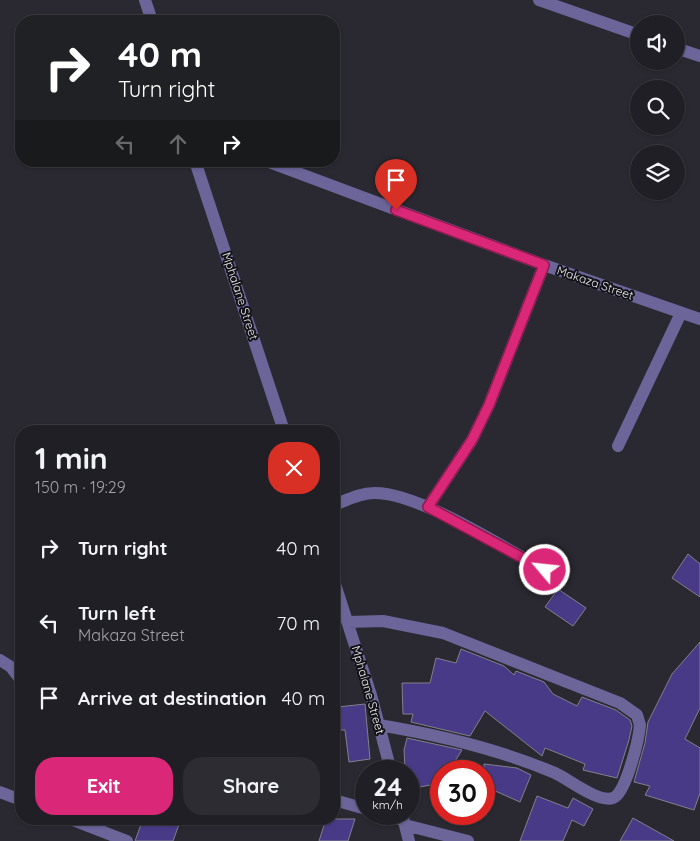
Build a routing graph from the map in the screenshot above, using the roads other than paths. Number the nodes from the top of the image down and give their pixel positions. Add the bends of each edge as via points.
1 (145, 0) edge
2 (539, 0) edge
3 (150, 15) edge
4 (630, 32) edge
5 (685, 51) edge
6 (700, 56) edge
7 (197, 167) edge
8 (282, 167) edge
9 (544, 265) junction
10 (681, 312) junction
11 (700, 319) edge
12 (282, 425) edge
13 (618, 446) dead end
14 (340, 503) edge
15 (428, 507) junction
16 (545, 570) dead end
17 (340, 599) edge
18 (348, 622) junction
19 (0, 660) edge
20 (15, 672) edge
21 (379, 725) junction
22 (388, 760) edge
23 (0, 792) edge
24 (15, 798) edge
25 (340, 802) edge
26 (355, 806) edge
27 (86, 825) edge
28 (405, 825) edge
29 (420, 825) edge
30 (127, 841) edge
31 (409, 841) edge
32 (468, 841) edge

1 - 3 street
2 - 4 street
5 - 6 street
7 - 12 street, Mphalane Street
8 - 9 street, Makaza Street
9 - 10 street, Makaza Street
9 - 15 street via 489,405 472,440
10 - 11 street, Makaza Street
10 - 13 street
14 - 15 street via 372,493
15 - 16 street
17 - 18 street, Mphalane Street
18 - 21 street, Mphalane Street
18 - 21 street via 383,621 443,633 620,703 637,715 640,725 623,788 614,798 607,799 556,774 499,753
19 - 20 street
21 - 22 street, Mphalane Street
23 - 24 street
25 - 26 street
27 - 30 street
28 - 31 street
29 - 32 street

